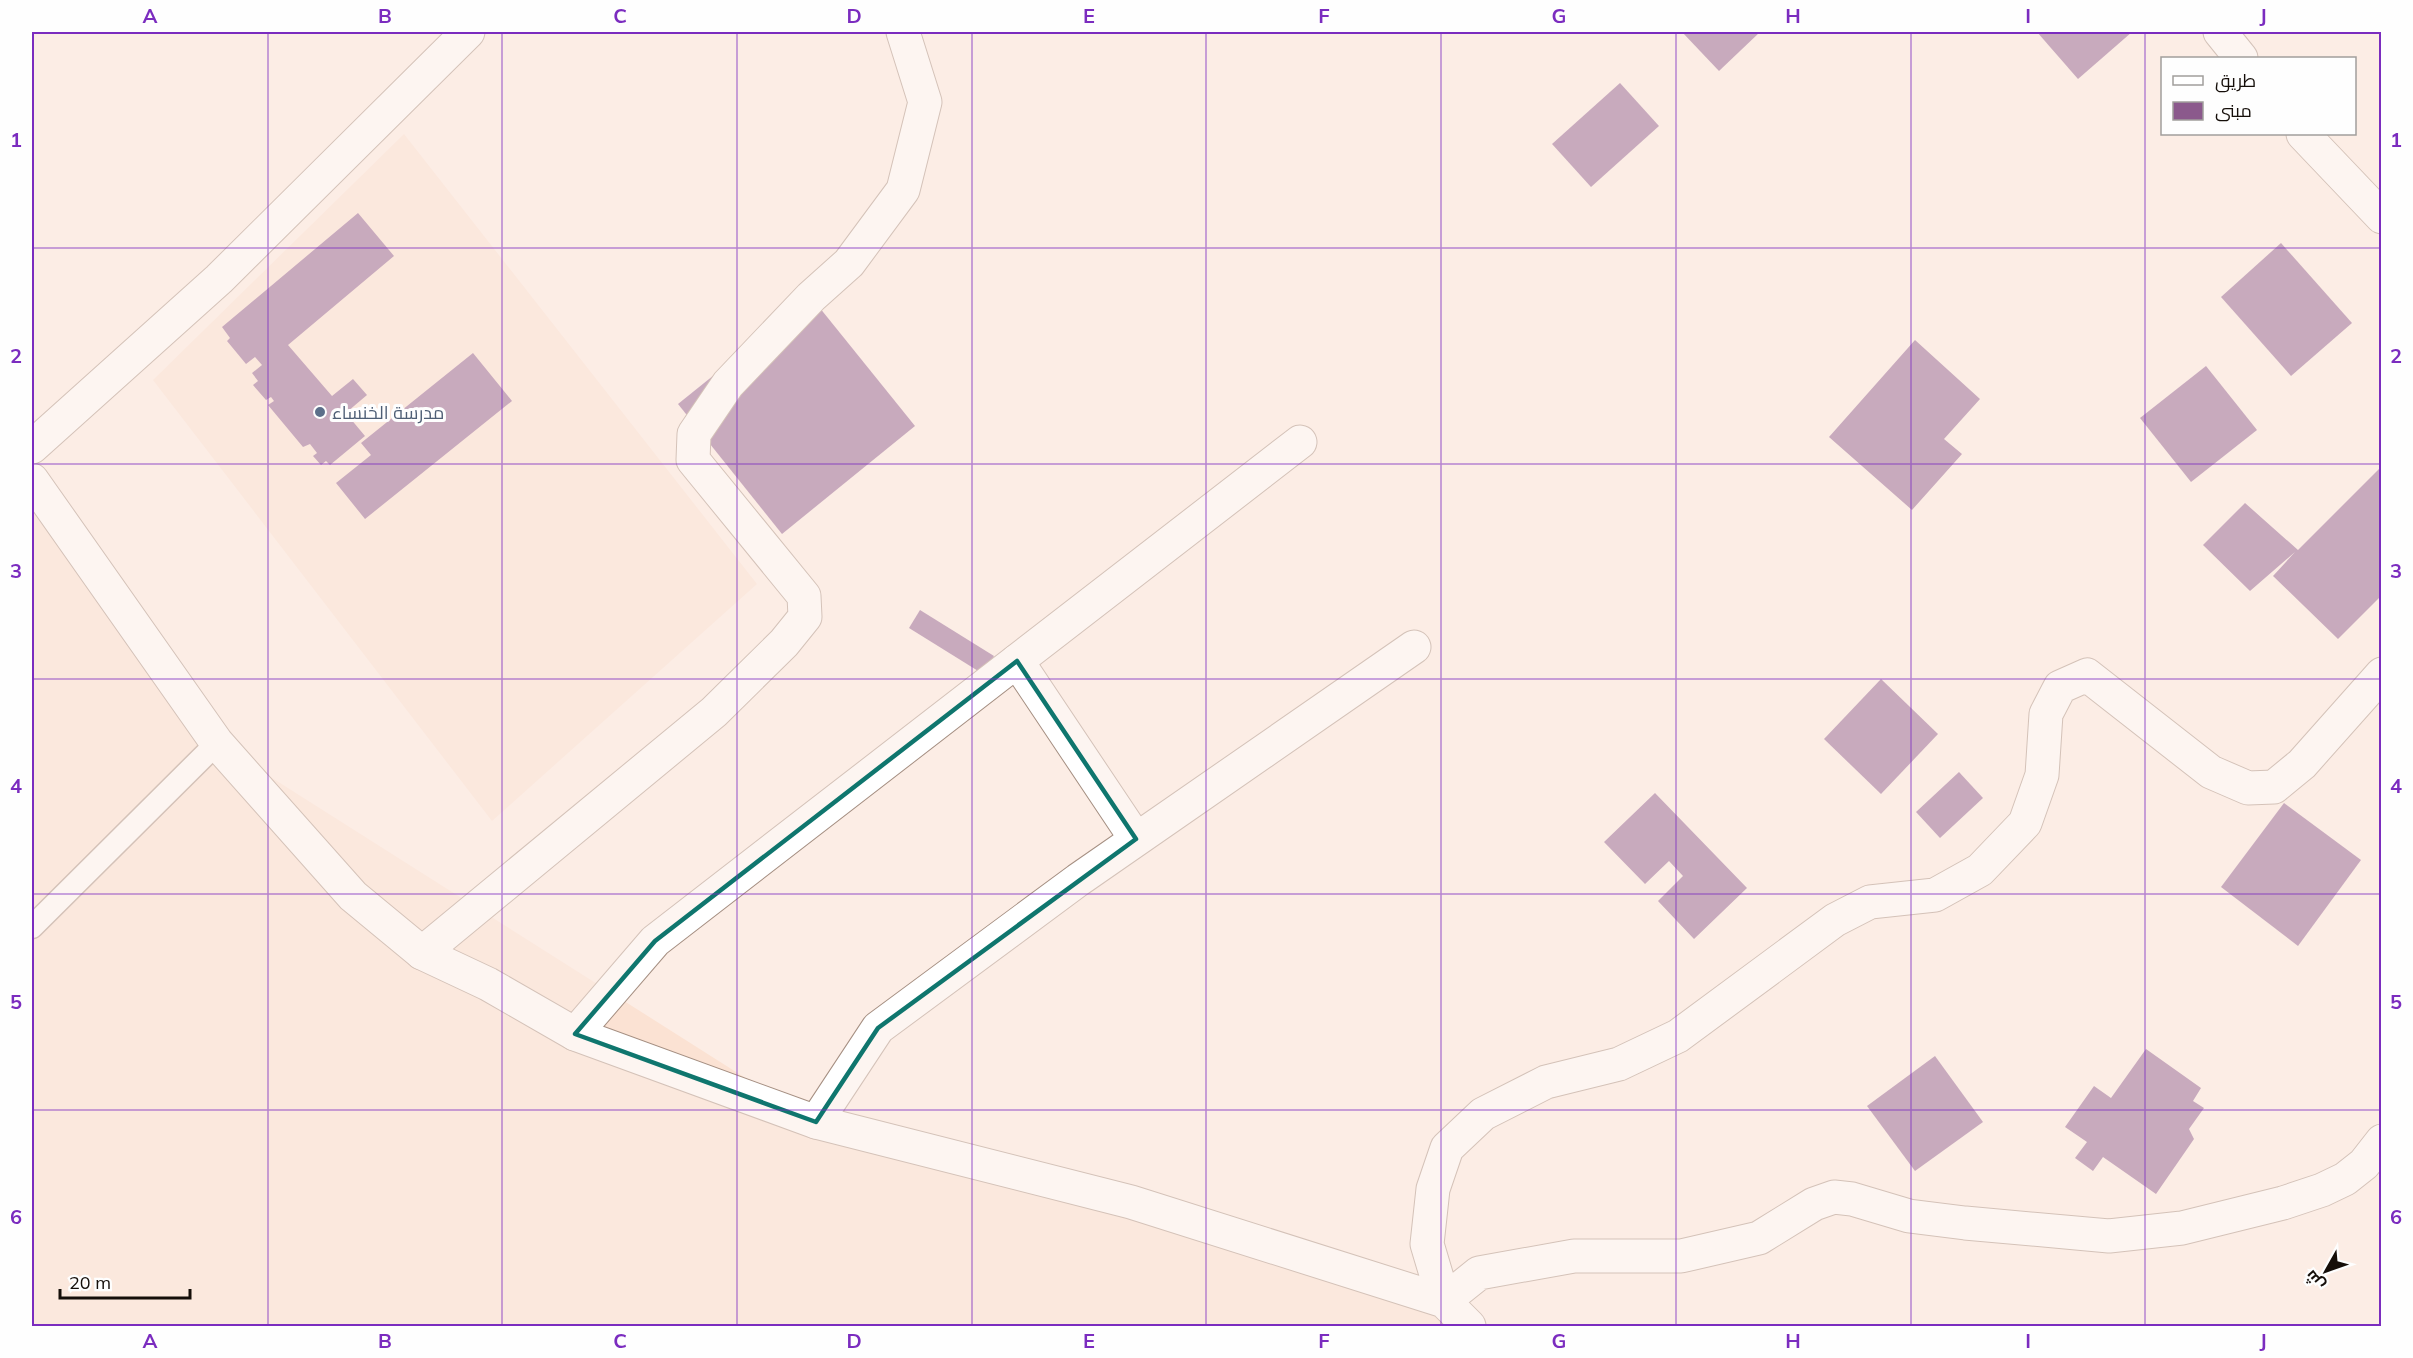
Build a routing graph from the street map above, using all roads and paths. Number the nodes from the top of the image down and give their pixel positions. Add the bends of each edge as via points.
1 (468, 32) edge
2 (903, 32) edge
3 (2220, 32) edge
4 (2240, 57) edge
5 (2304, 135) edge
6 (2382, 217) edge
7 (1300, 442) dead end
8 (32, 447) edge
9 (32, 480) edge
10 (1414, 646) dead end
11 (1017, 661) junction
12 (2382, 674) edge
13 (217, 742) junction
14 (1136, 840) junction
15 (32, 927) edge
16 (422, 953) junction
17 (575, 1034) junction
18 (816, 1122) junction
19 (2382, 1141) edge
20 (1443, 1301) junction
21 (1469, 1326) edge

1 - 8 street via 219,279
2 - 16 street via 925,102 903,190 849,263 728,384 693,434 693,460 804,596 805,617 714,712
3 - 4 street
5 - 6 street
7 - 11 street
9 - 13 street
10 - 14 street
11 - 14 street
11 - 17 street via 655,941
12 - 20 street via 2302,764 2274,787 2248,788 2211,772 2087,675 2060,687 2046,714 2042,775 2025,823 1980,870 1935,895 1870,902 1835,920 1678,1036 1619,1064 1546,1082 1483,1114 1447,1148 1433,1189 1427,1244
13 - 15 lane
13 - 16 street via 353,896
14 - 18 street via 878,1028
16 - 17 street via 488,984
17 - 18 street
18 - 20 street via 1131,1203
19 - 20 street via 2364,1164 2322,1190 2182,1228 2109,1236 1920,1217 1834,1197 1814,1204 1759,1238 1681,1256 1574,1256 1479,1273
20 - 21 street

